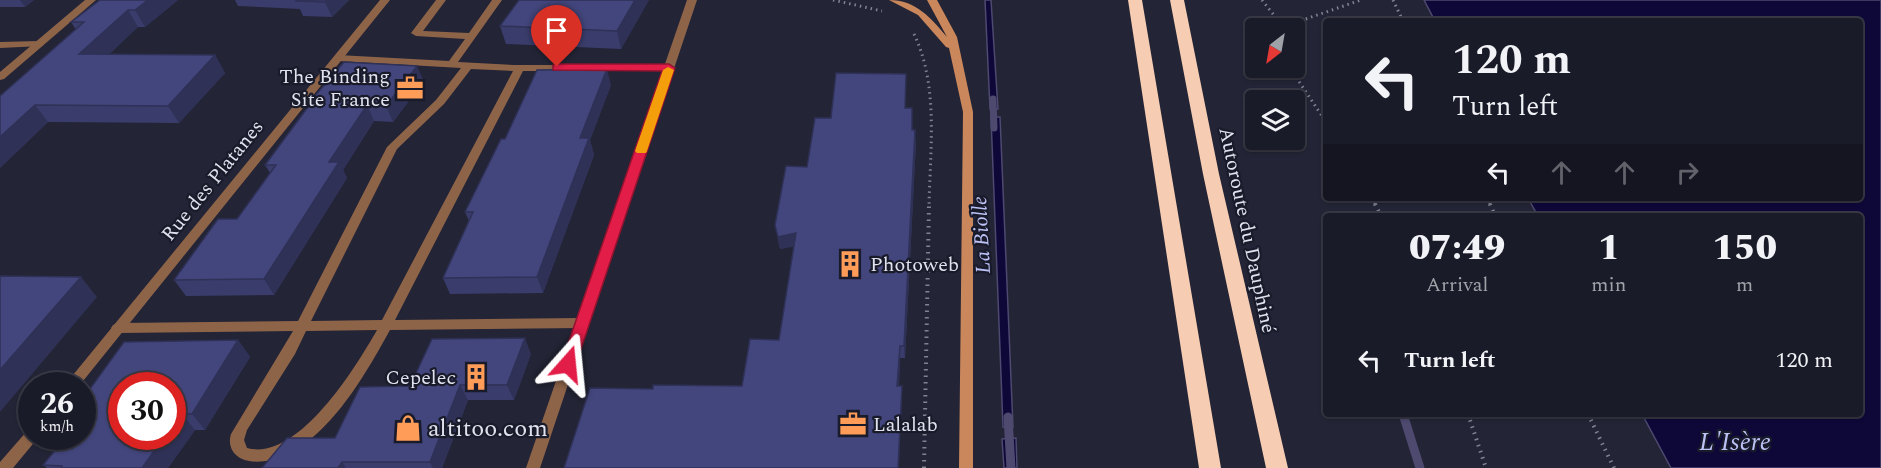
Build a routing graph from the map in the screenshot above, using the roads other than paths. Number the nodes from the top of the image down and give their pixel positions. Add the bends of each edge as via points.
1 (91, 0) edge
2 (385, 0) edge
3 (441, 0) edge
4 (497, 0) edge
5 (692, 0) edge
6 (894, 0) edge
7 (932, 0) edge
8 (1135, 0) edge
9 (1177, 0) edge
10 (471, 36) junction
11 (39, 44) junction
12 (0, 45) edge
13 (956, 56) junction
14 (338, 58) junction
15 (451, 65) junction
16 (468, 66) junction
17 (519, 68) junction
18 (669, 68) junction
19 (0, 77) edge
20 (582, 323) junction
21 (385, 325) junction
22 (302, 326) junction
23 (118, 328) junction
24 (83, 372) edge
25 (19, 450) edge
26 (4, 468) edge
27 (533, 468) edge
28 (966, 468) edge
29 (1210, 468) edge
30 (1277, 468) edge

1 - 11 street
2 - 14 street, Rue des Platanes
3 - 10 street via 416,33
4 - 10 street
5 - 18 street
6 - 13 street via 921,13
7 - 13 street via 952,37
8 - 29 highway
9 - 30 highway, Autoroute du Dauphiné via 1211,174
10 - 15 street
11 - 12 street
11 - 19 street
13 - 28 street via 968,112
14 - 15 street
14 - 23 street, Rue des Platanes
15 - 16 street
16 - 17 street
16 - 22 street via 440,102 392,147
17 - 18 street
17 - 21 street
18 - 20 street
20 - 21 street
20 - 27 street
21 - 22 street
21 - 22 street via 355,378 312,430 277,452 254,456 244,453 237,440 241,428
22 - 23 street
23 - 24 street, Rue des Platanes
25 - 26 street

